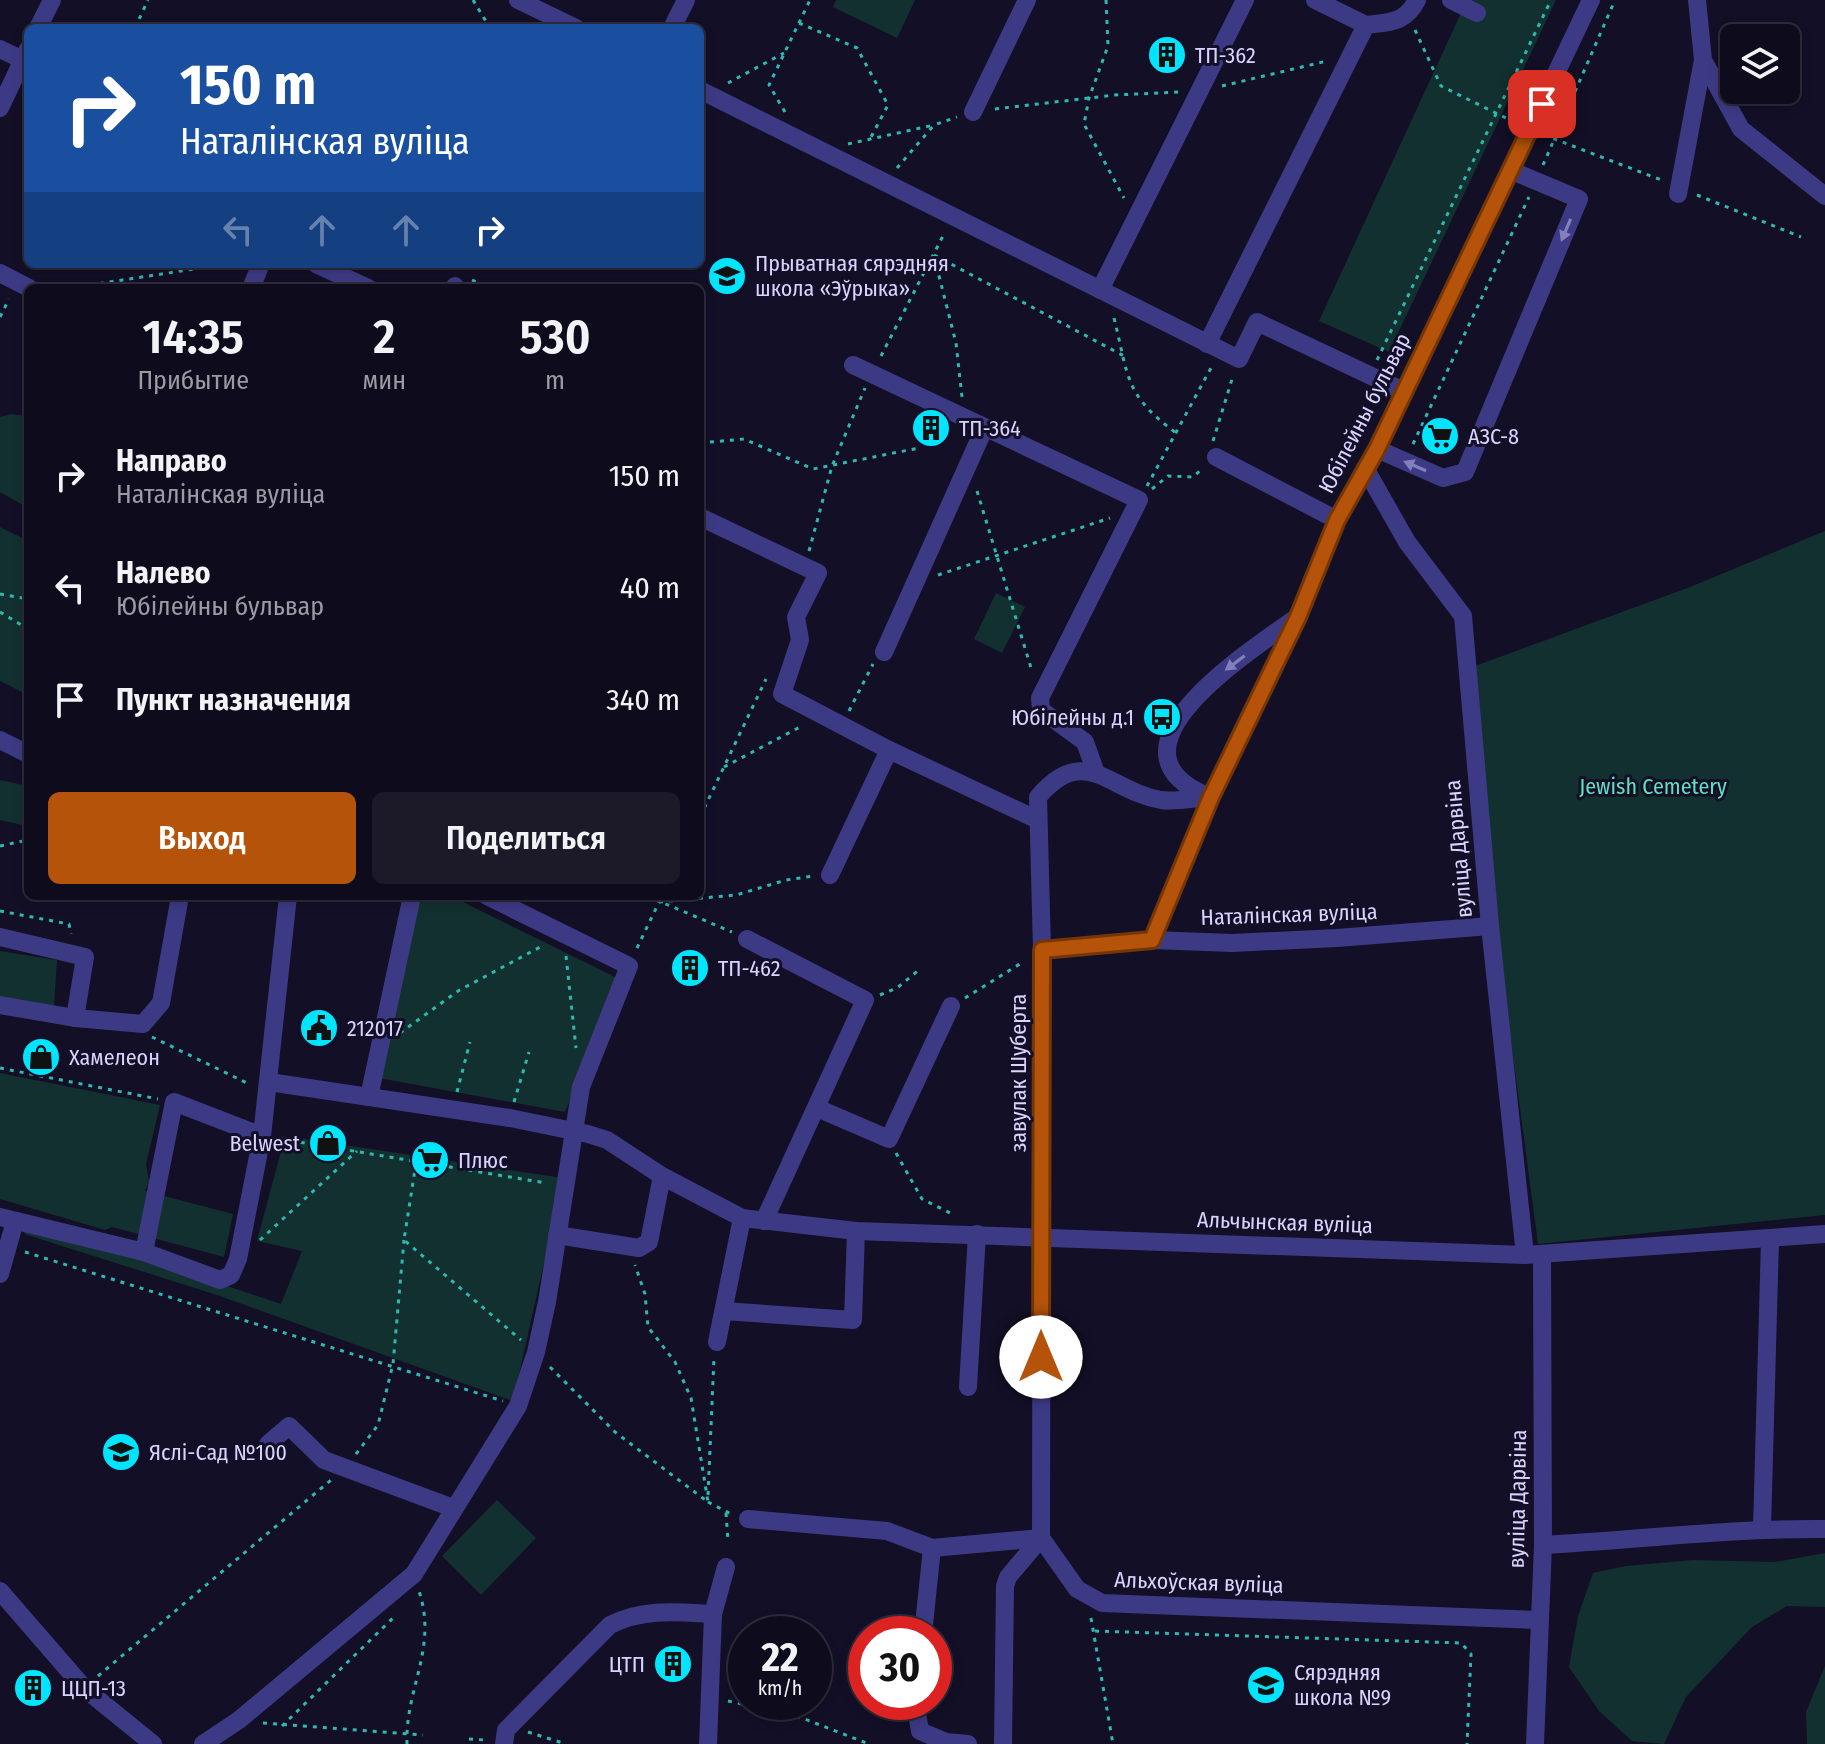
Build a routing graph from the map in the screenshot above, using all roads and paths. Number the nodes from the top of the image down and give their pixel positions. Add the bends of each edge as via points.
1 (52, 0) edge
2 (148, 0) edge
3 (473, 0) edge
4 (518, 0) edge
5 (686, 0) edge
6 (810, 0) edge
7 (1027, 0) edge
8 (1106, 0) edge
9 (1245, 0) edge
10 (1315, 0) edge
11 (1451, 0) edge
12 (1551, 0) edge
13 (1591, 0) edge
14 (1615, 0) edge
15 (1697, 0) edge
16 (1413, 8) edge
17 (1477, 13) dead end
18 (799, 23) junction
19 (40, 24) edge
20 (137, 24) edge
21 (488, 24) edge
22 (568, 24) edge
23 (674, 24) edge
24 (1366, 25) junction
25 (0, 49) edge
26 (784, 53) junction
27 (24, 54) edge
28 (24, 56) edge
29 (1351, 56) junction
30 (1703, 60) junction
31 (1199, 91) junction
32 (704, 92) edge
33 (1089, 98) junction
34 (0, 108) edge
35 (973, 112) junction
36 (1494, 112) junction
37 (934, 125) junction
38 (1530, 130) junction
39 (1554, 138) junction
40 (870, 139) junction
41 (810, 147) junction
42 (1512, 171) junction
43 (1537, 180) junction
44 (884, 183) junction
45 (1678, 190) junction
46 (1825, 196) edge
47 (953, 217) junction
48 (1136, 219) junction
49 (1801, 237) dead end
50 (934, 255) junction
51 (201, 268) edge
52 (325, 268) edge
53 (0, 273) edge
54 (96, 284) edge
55 (359, 284) edge
56 (24, 285) edge
57 (1104, 292) junction
58 (1214, 347) junction
59 (1124, 356) junction
60 (1239, 359) junction
61 (853, 365) dead end
62 (1370, 375) junction
63 (1403, 391) junction
64 (965, 417) junction
65 (984, 429) junction
66 (1176, 433) junction
67 (704, 443) edge
68 (919, 448) dead end
69 (1377, 449) junction
70 (1216, 457) junction
71 (1400, 460) junction
72 (969, 466) junction
73 (1365, 468) junction
74 (1139, 500) junction
75 (704, 519) edge
76 (1337, 520) junction
77 (996, 555) junction
78 (916, 582) junction
79 (0, 594) edge
80 (24, 598) edge
81 (0, 612) edge
82 (1298, 617) junction
83 (24, 627) edge
84 (884, 652) joint
85 (770, 671) dead end
86 (1040, 698) junction
87 (823, 715) junction
88 (841, 725) junction
89 (0, 740) edge
90 (889, 750) junction
91 (24, 752) edge
92 (724, 767) junction
93 (1096, 773) junction
94 (1211, 797) junction
95 (704, 809) edge
96 (1038, 820) junction
97 (24, 841) edge
98 (0, 846) edge
99 (830, 875) joint
100 (704, 898) edge
101 (179, 900) edge
102 (288, 900) edge
103 (411, 900) edge
104 (495, 900) edge
105 (655, 900) edge
106 (681, 900) edge
107 (659, 902) junction
108 (0, 911) edge
109 (1490, 926) junction
110 (563, 935) junction
111 (0, 937) edge
112 (747, 939) joint
113 (1152, 940) junction
114 (1042, 950) junction
115 (74, 955) junction
116 (629, 966) junction
117 (920, 969) dead end
118 (865, 1000) junction
119 (0, 1005) edge
120 (951, 1006) joint
121 (75, 1018) junction
122 (381, 1037) junction
123 (153, 1039) dead end
124 (470, 1042) dead end
125 (529, 1052) dead end
126 (577, 1057) dead end
127 (0, 1068) edge
128 (268, 1087) junction
129 (369, 1097) junction
130 (174, 1102) junction
131 (817, 1108) junction
132 (452, 1111) junction
133 (510, 1118) junction
134 (573, 1131) junction
135 (262, 1136) junction
136 (889, 1139) junction
137 (357, 1151) junction
138 (416, 1163) junction
139 (662, 1176) junction
140 (565, 1186) junction
141 (742, 1218) junction
142 (8, 1219) edge
143 (764, 1221) junction
144 (856, 1231) junction
145 (977, 1234) junction
146 (1825, 1234) edge
147 (557, 1235) junction
148 (1041, 1237) junction
149 (404, 1240) junction
150 (1770, 1240) junction
151 (10, 1248) junction
152 (629, 1249) junction
153 (144, 1252) junction
154 (1533, 1255) junction
155 (234, 1267) junction
156 (0, 1274) edge
157 (724, 1311) junction
158 (717, 1342) joint
159 (536, 1352) junction
160 (393, 1364) junction
161 (968, 1387) dead end
162 (518, 1406) junction
163 (268, 1444) dead end
164 (345, 1468) junction
165 (708, 1502) junction
166 (453, 1508) junction
167 (726, 1513) junction
168 (748, 1519) joint
169 (1762, 1528) junction
170 (1825, 1529) edge
171 (1041, 1538) junction
172 (728, 1541) dead end
173 (1543, 1545) junction
174 (932, 1548) junction
175 (726, 1567) dead end
176 (417, 1582) junction
177 (1077, 1589) junction
178 (0, 1591) edge
179 (409, 1602) dead end
180 (398, 1612) dead end
181 (713, 1614) junction
182 (925, 1616) edge
183 (1537, 1620) junction
184 (1095, 1631) junction
185 (84, 1688) junction
186 (710, 1696) junction
187 (239, 1720) junction
188 (918, 1720) edge
189 (282, 1726) junction
190 (406, 1734) junction
191 (423, 1735) dead end
192 (507, 1735) edge
193 (153, 1744) edge
194 (203, 1744) edge
195 (407, 1744) edge
196 (566, 1744) edge
197 (708, 1744) edge
198 (869, 1744) edge
199 (968, 1744) edge
200 (1003, 1744) edge
201 (1113, 1744) edge
202 (1467, 1744) edge
203 (1535, 1744) edge

1 - 19 street
2 - 20 path
3 - 21 path
4 - 22 street
5 - 23 street
6 - 18 path
7 - 35 street
8 - 33 path via 1108,46
9 - 31 street
10 - 24 street
11 - 17 street
12 - 36 path
13 - 38 street, Юбілейны бульвар
14 - 39 path
15 - 30 street
16 - 24 street via 1399,22
16 - 36 path via 1441,86
18 - 26 path
18 - 40 path via 857,48 888,105
24 - 29 street
25 - 27 street
26 - 32 path
26 - 41 path via 769,85
28 - 34 street
29 - 31 path
29 - 58 street
30 - 45 street
30 - 46 street via 1741,129
31 - 33 path
31 - 48 street
32 - 41 street
33 - 35 path
33 - 48 path via 1084,124
35 - 37 path
36 - 38 path
36 - 62 path
37 - 40 path
37 - 44 path
38 - 39 path
38 - 42 street, Юбілейны бульвар
39 - 43 path
39 - 45 path
40 - 41 path
41 - 44 street
42 - 43 street
42 - 63 street, Юбілейны бульвар
43 - 71 path via 1418,438
43 -> 71 street via 1579,199 1465,472 1443,478
44 - 47 street
45 - 49 path
47 - 50 path
47 - 57 street
48 - 57 street
50 - 59 path
50 - 64 path via 956,343
51 - 54 path
52 - 55 street
53 - 56 street
57 - 58 street
57 - 59 path
58 - 60 street
58 - 66 path
59 - 66 path via 1132,392
60 - 62 street via 1257,322
60 - 70 path via 1212,438
61 - 64 street
62 - 63 street
63 - 69 street, Юбілейны бульвар
64 - 65 street
65 - 72 street
65 - 74 street
66 - 74 path
67 - 68 path via 744,439 813,469
69 - 71 street
69 - 73 street, Юбілейны бульвар
70 - 74 path via 1193,477 1168,476
70 - 76 street
72 - 77 path
72 - 78 street
73 - 76 street, Юбілейны бульвар
73 - 109 street, вуліца Дарвіна via 1407,542 1463,616
74 - 77 path via 1107,519
74 - 86 street
75 - 87 street via 818,573 796,617 800,640 782,694
76 - 82 street, Юбілейны бульвар
77 - 78 path
77 - 86 path
78 - 84 street
79 - 80 path
81 - 83 path
82 - 94 street, Юбілейны бульвар
82 -> 94 street via 1226,669 1175,724 1166,755 1171,772 1183,785
84 - 88 path via 876,657
85 - 92 path
86 - 93 street via 1041,710 1051,720 1085,742
87 - 88 street
87 - 92 path
88 - 90 street
89 - 91 street
90 - 96 street
90 - 99 street
92 - 95 path
93 - 94 street via 1160,800
93 - 96 street, завулак Шуберта via 1076,770 1052,781 1038,797
94 - 113 street, Юбілейны бульвар
96 - 114 street, завулак Шуберта
97 - 98 path
99 - 100 path
101 - 121 street via 161,1003 143,1024
102 - 128 street
103 - 122 street
104 - 110 street
105 - 107 path
106 - 107 path
107 - 112 path
107 - 116 path
108 - 115 path via 69,924
109 - 113 street, Наталінская вуліца via 1247,942
109 - 154 street, вуліца Дарвіна
110 - 116 street
110 - 122 path via 458,991 399,1034
110 - 126 path
111 - 115 street
112 - 118 street
113 - 114 street, Наталінская вуліца
114 - 120 path
114 - 148 street, завулак Шуберта
115 - 121 street via 85,957
116 - 134 street via 581,1087
117 - 118 path via 897,988
118 - 131 street
119 - 121 street
120 - 136 street
122 - 129 street
123 - 128 path
124 - 132 path
125 - 133 path
127 - 130 path
128 - 129 street, Альчынская вуліца
128 - 135 street
129 - 132 street, Альчынская вуліца
130 - 135 street
130 - 153 street
131 - 136 street
131 - 143 street
132 - 133 street, Альчынская вуліца
133 - 134 street, Альчынская вуліца
134 - 139 street, Альчынская вуліца via 607,1140
134 - 140 street
135 - 137 path
135 - 155 street
136 - 145 path via 922,1199 970,1222
137 - 138 path
137 - 155 path
138 - 140 path
138 - 149 path
139 - 141 street, Альчынская вуліца
139 - 152 street via 649,1242
140 - 147 street
141 - 143 street, Альчынская вуліца
141 - 157 street
142 - 151 street
142 - 153 street
143 - 144 street, Альчынская вуліца
144 - 145 street, Альчынская вуліца
144 - 157 street via 853,1320
145 - 148 street, Альчынская вуліца
145 - 161 street
146 - 150 street, Альчынская вуліца
147 - 152 street
147 - 159 street
148 - 154 street, Альчынская вуліца
148 - 171 street, завулак Шуберта
149 - 159 path
149 - 160 path
150 - 154 street, Альчынская вуліца
150 - 169 street
151 - 156 street
151 - 160 path
152 - 165 path via 645,1294 648,1327 675,1362 691,1398
153 - 155 street via 220,1280
154 - 173 street, вуліца Дарвіна
157 - 158 street
158 - 165 path
159 - 162 street
159 - 165 path via 615,1432
160 - 162 path
160 - 164 path via 378,1425
162 - 166 street
163 - 164 street via 289,1426 324,1460
164 - 166 street
164 - 185 path
165 - 167 path
166 - 176 street
167 - 168 path
167 - 172 path
168 - 174 street via 887,1531
169 - 170 street
169 - 173 street
171 - 174 street
171 - 177 street
171 - 200 street via 1005,1586
173 - 183 street, вуліца Дарвіна
174 - 182 street
175 - 181 street
176 - 179 path
176 - 187 street
176 - 190 path via 425,1610 426,1647
177 - 183 street, Альхоўская вуліца via 1102,1603
177 - 184 path
178 - 185 street
180 - 189 path
181 - 186 street
181 - 192 street via 646,1612 610,1625
183 - 203 street, вуліца Дарвіна
184 - 201 path
184 - 202 path via 1461,1643 1471,1654
185 - 193 street
186 - 197 street
186 - 198 path via 797,1716
187 - 189 path
187 - 194 street
188 - 199 street via 920,1731
189 - 190 path
190 - 191 path
190 - 195 path
192 - 196 path

